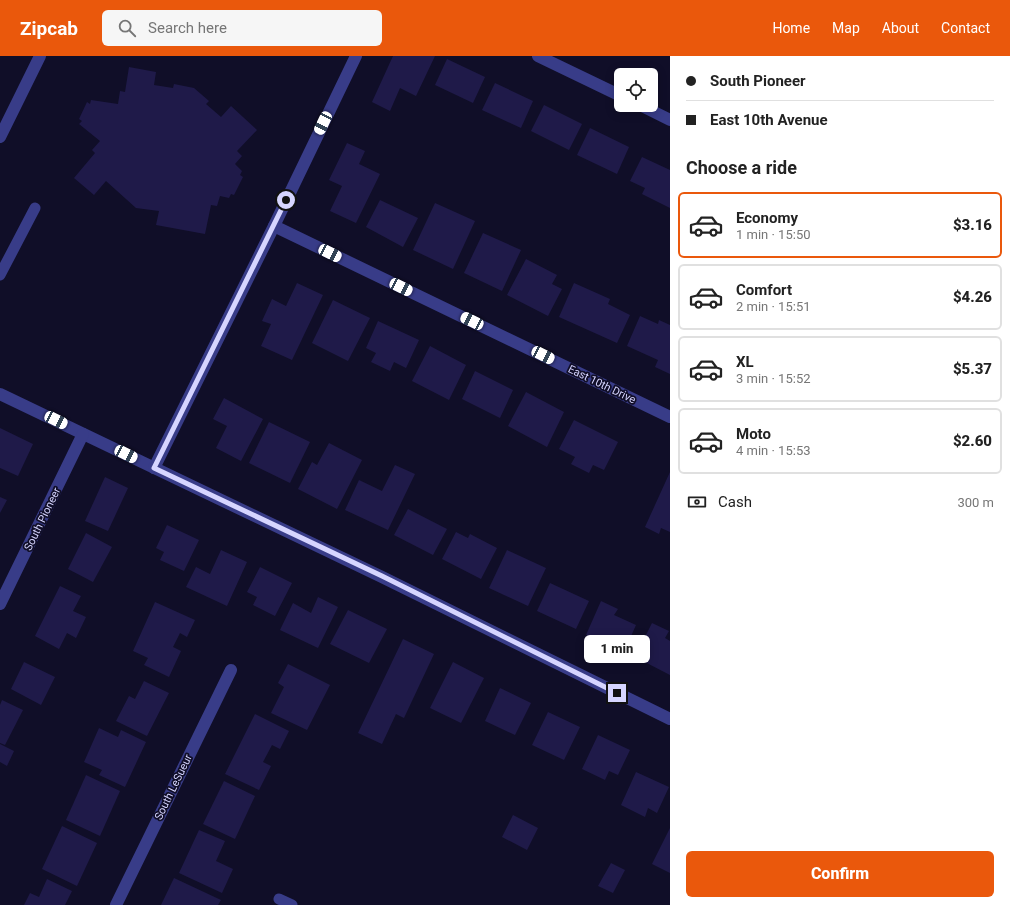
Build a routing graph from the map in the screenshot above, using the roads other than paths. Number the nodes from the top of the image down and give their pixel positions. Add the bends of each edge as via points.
1 (40, 56) edge
2 (356, 56) edge
3 (538, 56) edge
4 (614, 93) edge
5 (654, 112) edge
6 (670, 120) edge
7 (0, 138) edge
8 (35, 208) dead end
9 (274, 226) junction
10 (0, 275) edge
11 (0, 394) edge
12 (670, 417) edge
13 (83, 434) junction
14 (154, 468) junction
15 (0, 604) edge
16 (231, 670) dead end
17 (670, 719) edge
18 (279, 899) dead end
19 (116, 905) edge
20 (292, 905) edge

1 - 7 street
2 - 9 street
3 - 4 street
5 - 6 street
8 - 10 lane
9 - 12 street, East 10th Drive
9 - 14 street
11 - 13 street
13 - 14 street
13 - 15 street, South Pioneer
14 - 17 street via 382,576
16 - 19 street, South LeSueur
18 - 20 lane

